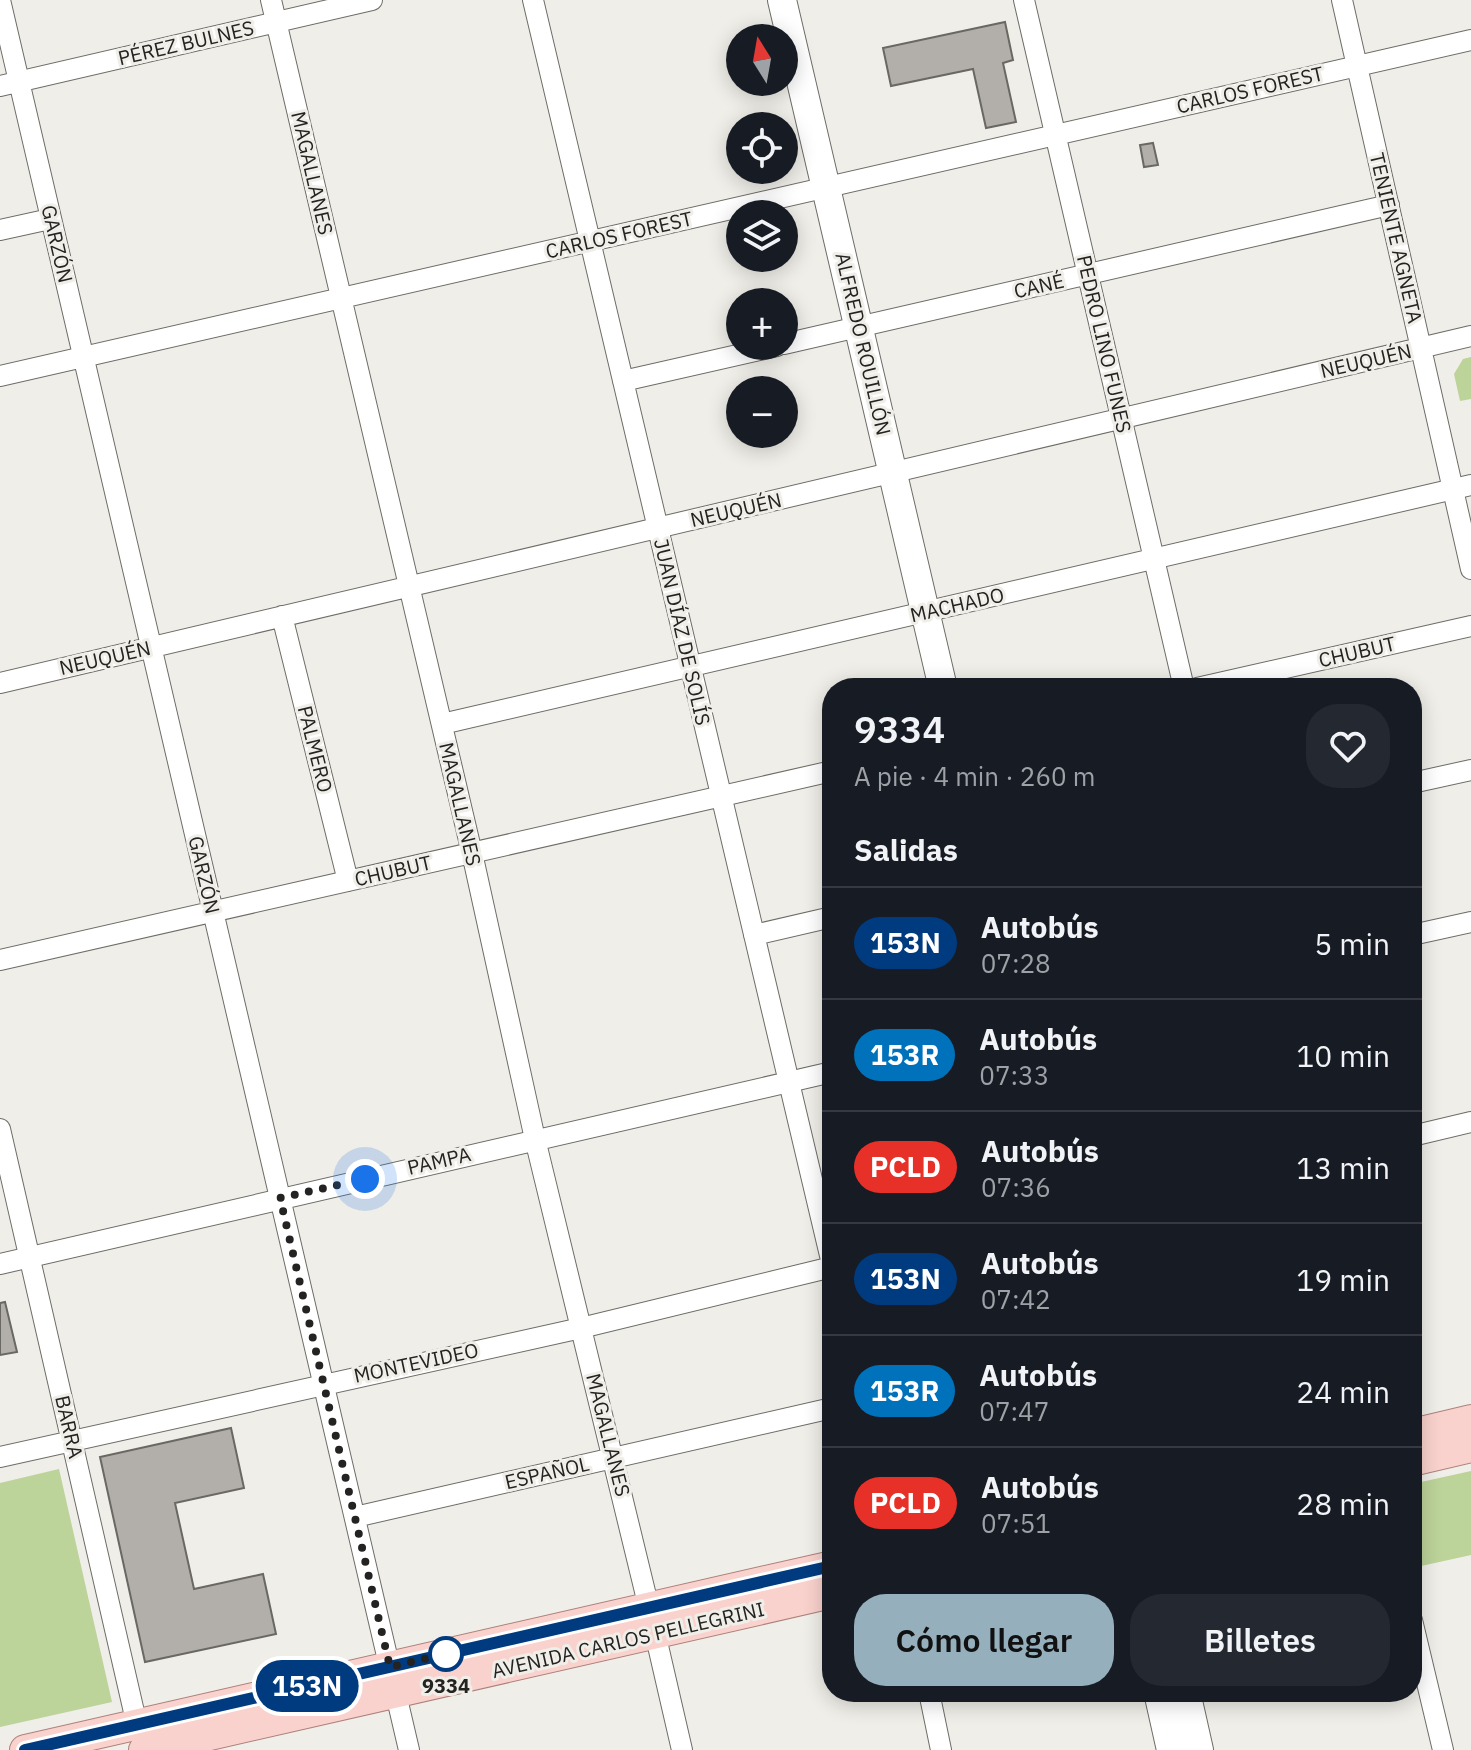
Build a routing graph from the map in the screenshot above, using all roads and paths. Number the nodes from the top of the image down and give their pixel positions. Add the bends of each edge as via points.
1 (0, 0) edge
2 (271, 0) edge
3 (372, 0) edge
4 (533, 0) edge
5 (782, 0) edge
6 (1024, 0) edge
7 (1342, 0) edge
8 (276, 22) junction
9 (1471, 40) edge
10 (1357, 66) junction
11 (21, 81) junction
12 (0, 86) edge
13 (1055, 135) junction
14 (826, 187) junction
15 (1389, 205) junction
16 (50, 219) junction
17 (0, 230) edge
18 (590, 242) junction
19 (1088, 275) junction
20 (342, 298) junction
21 (859, 327) junction
22 (1471, 336) edge
23 (798, 341) edge
24 (1421, 348) junction
25 (83, 357) junction
26 (726, 358) edge
27 (0, 376) edge
28 (623, 381) junction
29 (1121, 419) junction
30 (893, 473) junction
31 (1462, 487) edge
32 (658, 528) junction
33 (1154, 559) junction
34 (1471, 569) edge
35 (410, 587) junction
36 (926, 612) junction
37 (282, 616) junction
38 (1471, 626) edge
39 (151, 647) junction
40 (690, 667) junction
41 (941, 678) edge
42 (1182, 678) edge
43 (1241, 678) edge
44 (0, 683) edge
45 (442, 724) junction
46 (1471, 770) edge
47 (822, 773) edge
48 (1422, 781) edge
49 (721, 796) junction
50 (472, 853) junction
51 (348, 881) junction
52 (213, 912) junction
53 (822, 919) edge
54 (1471, 922) edge
55 (1422, 933) edge
56 (754, 935) junction
57 (0, 960) edge
58 (822, 1074) edge
59 (788, 1083) junction
60 (1471, 1122) edge
61 (0, 1129) edge
62 (1422, 1134) edge
63 (535, 1139) junction
64 (280, 1198) junction
65 (822, 1224) edge
66 (29, 1257) junction
67 (0, 1264) edge
68 (822, 1268) edge
69 (581, 1328) junction
70 (323, 1383) junction
71 (822, 1410) edge
72 (1471, 1420) edge
73 (1422, 1432) edge
74 (72, 1439) junction
75 (1471, 1447) edge
76 (0, 1457) edge
77 (614, 1458) junction
78 (1422, 1459) edge
79 (355, 1517) junction
80 (822, 1569) edge
81 (822, 1595) edge
82 (652, 1621) junction
83 (1422, 1662) edge
84 (393, 1680) junction
85 (931, 1702) edge
86 (1160, 1702) edge
87 (1188, 1702) edge
88 (143, 1744) edge
89 (25, 1750) edge
90 (409, 1750) edge
91 (682, 1750) edge
92 (941, 1750) edge
93 (1171, 1750) edge
94 (1199, 1750) edge
95 (1443, 1750) edge

1 - 11 street, GARZÓN
2 - 8 street, MAGALLANES
3 - 8 street, PÉREZ BULNES
4 - 18 street, JUAN DÍAZ DE SOLÍS
5 - 14 street, ALFREDO ROUILLÓN
6 - 13 street, PEDRO LINO FUNES
7 - 10 street, TENIENTE AGNETA
8 - 11 street, PÉREZ BULNES
8 - 20 street, MAGALLANES
9 - 10 street, CARLOS FOREST
10 - 13 street, CARLOS FOREST
10 - 15 street, TENIENTE AGNETA
11 - 12 street, PÉREZ BULNES
11 - 16 street, GARZÓN
13 - 14 street, CARLOS FOREST
13 - 19 street, PEDRO LINO FUNES
14 - 18 street, CARLOS FOREST
14 - 21 street, ALFREDO ROUILLÓN
15 - 19 street, CANÉ
15 - 24 street, TENIENTE AGNETA
16 - 17 street
16 - 25 street, GARZÓN
18 - 20 street, CARLOS FOREST
18 - 28 street, JUAN DÍAZ DE SOLÍS
19 - 21 street, CANÉ
19 - 29 street, PEDRO LINO FUNES
20 - 25 street, CARLOS FOREST
20 - 35 street, MAGALLANES
21 - 23 street, CANÉ
21 - 30 street, ALFREDO ROUILLÓN
22 - 24 street, NEUQUÉN
24 - 29 street, NEUQUÉN
24 - 31 street, TENIENTE AGNETA
25 - 27 street, CARLOS FOREST
25 - 39 street, GARZÓN
26 - 28 street
28 - 32 street, JUAN DÍAZ DE SOLÍS
29 - 30 street, NEUQUÉN
29 - 33 street, PEDRO LINO FUNES
30 - 32 street, NEUQUÉN
30 - 36 street, ALFREDO ROUILLÓN
31 - 33 street, MACHADO
31 - 34 street, TENIENTE AGNETA
32 - 35 street, NEUQUÉN
32 - 40 street, JUAN DÍAZ DE SOLÍS
33 - 36 street, MACHADO
33 - 42 street, PEDRO LINO FUNES
35 - 37 street, NEUQUÉN
35 - 45 street, MAGALLANES
36 - 40 street, MACHADO
36 - 41 street, ALFREDO ROUILLÓN
37 - 39 street, NEUQUÉN
37 - 51 street, PALMERO
38 - 43 street, CHUBUT
39 - 44 street, NEUQUÉN
39 - 52 street, GARZÓN
40 - 45 street, MACHADO
40 - 49 street, JUAN DÍAZ DE SOLÍS
45 - 50 street, MAGALLANES
46 - 48 street
47 - 49 street, CHUBUT
49 - 50 street, CHUBUT
49 - 56 street, JUAN DÍAZ DE SOLÍS
50 - 51 street, CHUBUT
50 - 63 street, MAGALLANES
51 - 52 street, CHUBUT
52 - 57 street, CHUBUT
52 - 64 street, GARZÓN
53 - 56 street
54 - 55 street
56 - 59 street, JUAN DÍAZ DE SOLÍS
58 - 59 street, PAMPA
59 - 63 street, PAMPA
59 - 65 street, JUAN DÍAZ DE SOLÍS
60 - 62 street
61 - 66 street, BARRA
63 - 64 street, PAMPA
63 - 69 street, MAGALLANES
64 - 66 street, PAMPA
64 - 70 street, GARZÓN
66 - 67 street, PAMPA
66 - 74 street, BARRA
68 - 69 street, MONTEVIDEO
69 - 70 street, MONTEVIDEO
69 - 77 street, MAGALLANES
70 - 74 street, MONTEVIDEO
70 - 79 street, GARZÓN
71 - 77 street, ESPAÑOL
72 - 73 main road
74 - 76 street, MONTEVIDEO
74 - 88 street, BARRA
75 - 78 main road
77 - 79 street, ESPAÑOL
77 - 82 street, MAGALLANES
79 - 84 street, GARZÓN
80 - 82 main road, AVENIDA CARLOS PELLEGRINI
81 - 82 main road, AVENIDA CARLOS PELLEGRINI
82 - 84 main road, AVENIDA CARLOS PELLEGRINI
82 - 91 street, MAGALLANES
83 - 95 street
84 - 88 main road, AVENIDA CARLOS PELLEGRINI
84 - 90 street, GARZÓN
85 - 92 street
86 - 93 street
87 - 94 street
88 - 89 main road, AVENIDA CARLOS PELLEGRINI

